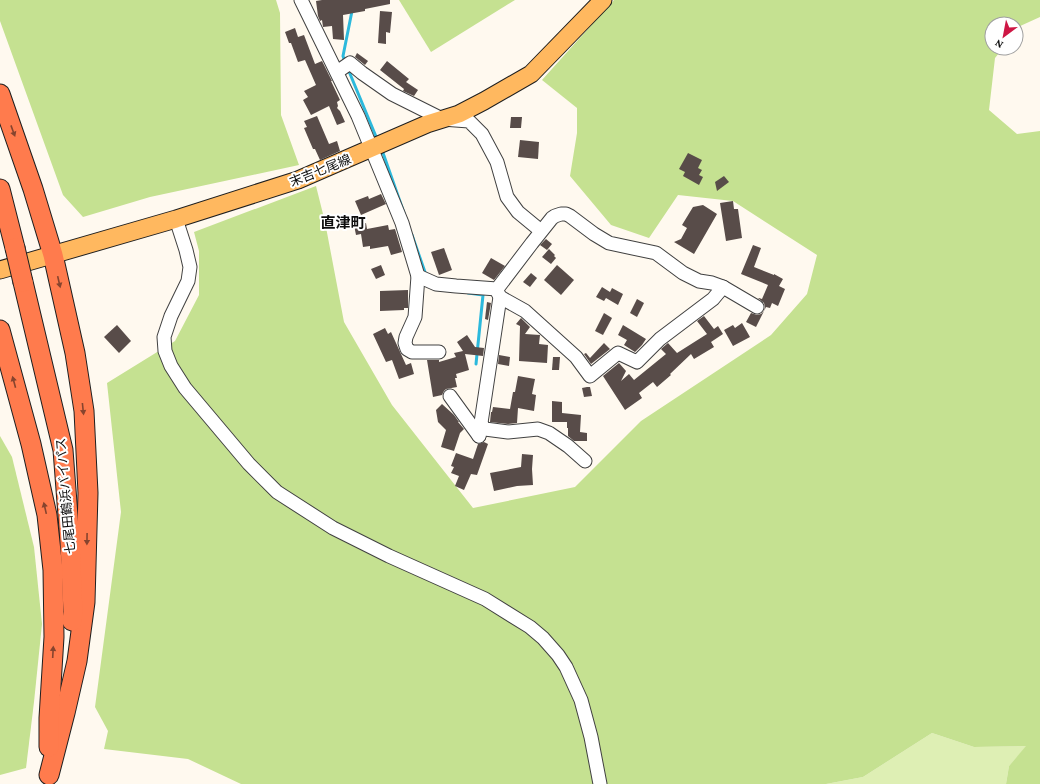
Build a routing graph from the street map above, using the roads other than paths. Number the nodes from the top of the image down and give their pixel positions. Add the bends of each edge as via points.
1 (301, 0) edge
2 (603, 0) edge
3 (337, 72) junction
4 (0, 94) edge
5 (442, 119) junction
6 (371, 148) junction
7 (0, 190) edge
8 (176, 219) junction
9 (541, 231) junction
10 (53, 255) junction
11 (0, 270) edge
12 (418, 276) junction
13 (723, 287) junction
14 (498, 293) junction
15 (757, 307) dead end
16 (0, 330) edge
17 (439, 352) dead end
18 (450, 396) dead end
19 (481, 424) junction
20 (584, 461) dead end
21 (48, 779) edge
22 (600, 784) edge

1 - 3 street
2 - 5 main road, 末吉七尾線 via 531,74 484,101
3 - 5 street via 350,63 392,94
3 - 6 street
4 -> 10 highway
5 - 6 main road, 末吉七尾線
5 - 9 street via 469,121 482,134 496,162 507,197 518,212
6 - 8 main road, 末吉七尾線 via 298,180
6 - 12 street via 402,224
7 - 21 highway, 七尾田鶴浜バイパス, bridge via 63,450 73,612
8 - 10 main road, 末吉七尾線
8 - 22 street via 190,267 188,282 164,337 165,352 185,388 249,464 277,492 333,528 485,599 543,638 566,667 581,700
9 - 13 street via 555,216 566,214 610,243 656,253 699,281
9 - 14 street
10 - 11 main road, 末吉七尾線
10 -> 21 highway via 75,353 84,411 88,493 85,602 81,634 77,661
12 - 14 street via 436,284
12 - 17 street via 415,317 405,342 407,349 412,352
13 - 14 street via 713,299 660,339 637,362 618,353 590,376 576,357 525,311
13 - 15 street
14 - 19 street
21 -> 16 highway via 54,637 53,570 47,515
18 - 19 street via 479,436
19 - 20 street via 485,429 508,432 538,429 568,446

